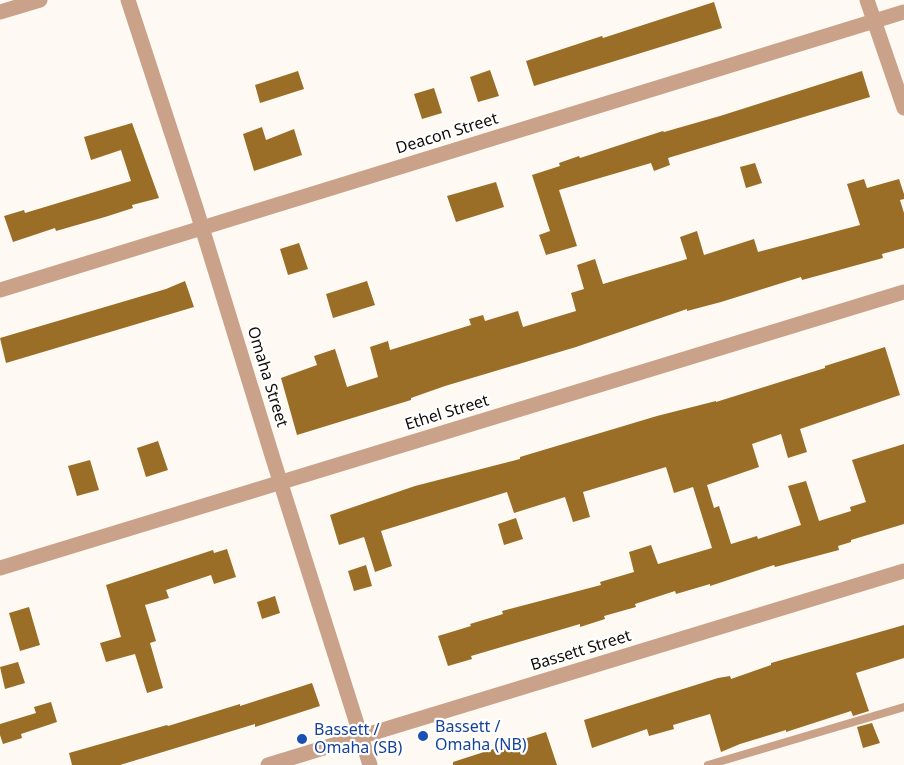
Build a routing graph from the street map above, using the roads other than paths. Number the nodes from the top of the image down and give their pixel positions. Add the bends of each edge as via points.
1 (40, 0) edge
2 (128, 0) edge
3 (867, 0) edge
4 (0, 12) edge
5 (904, 12) edge
6 (874, 21) junction
7 (904, 108) edge
8 (202, 228) junction
9 (0, 290) edge
10 (904, 292) edge
11 (280, 482) junction
12 (0, 568) edge
13 (904, 571) edge
14 (904, 707) edge
15 (361, 737) junction
16 (268, 765) edge
17 (369, 765) edge
18 (708, 765) edge

1 - 4 street
2 - 8 street, Omaha Street
3 - 6 street
5 - 6 street, Deacon Street
6 - 7 street
6 - 8 street, Deacon Street
8 - 9 street, Deacon Street
8 - 11 street, Omaha Street
10 - 11 street, Ethel Street
11 - 12 street, Ethel Street
11 - 15 street, Omaha Street
13 - 15 street, Bassett Street
14 - 18 lane
15 - 16 street, Bassett Street
15 - 17 street, Omaha Street

